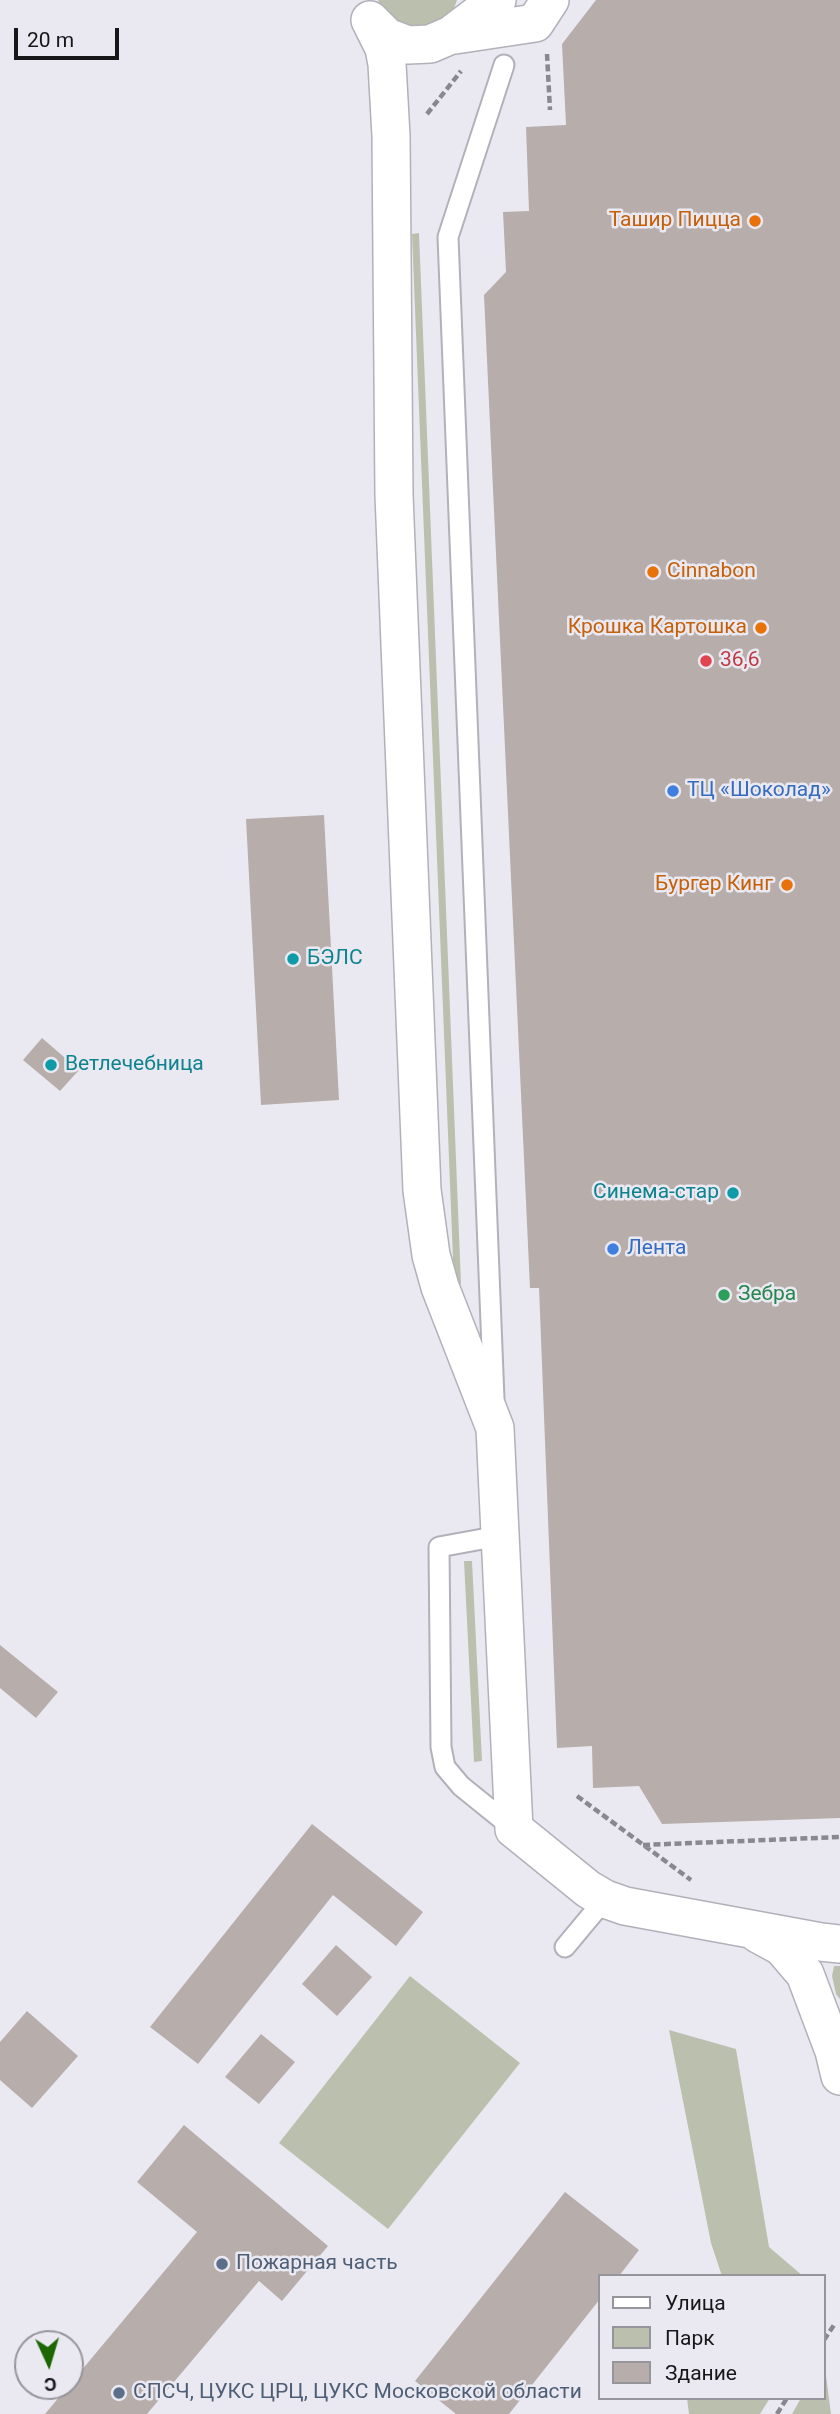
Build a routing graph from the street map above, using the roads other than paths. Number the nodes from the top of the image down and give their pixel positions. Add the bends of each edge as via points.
1 (474, 0) edge
2 (496, 0) edge
3 (550, 0) edge
4 (364, 5) edge
5 (451, 35) junction
6 (504, 65) dead end
7 (495, 1428) junction
8 (499, 1536) junction
9 (514, 1829) junction
10 (605, 1899) junction
11 (741, 1927) junction
12 (831, 1943) edge
13 (565, 1947) dead end
14 (823, 2007) edge
15 (840, 2076) edge

1 - 5 street via 466,19
2 - 5 street
3 - 5 street via 535,23
4 - 5 street via 387,37 408,45 430,44
4 - 7 street via 384,48 391,136 394,495 422,1190 440,1287
6 - 7 lane via 448,237
7 - 8 street
8 - 9 street
8 - 9 lane via 439,1547 441,1747 445,1766 461,1786
9 - 10 street
10 - 11 street
10 - 13 lane
11 - 12 street
11 - 14 street via 782,1947 805,1974
12 - 14 street via 813,1967
14 - 15 street

